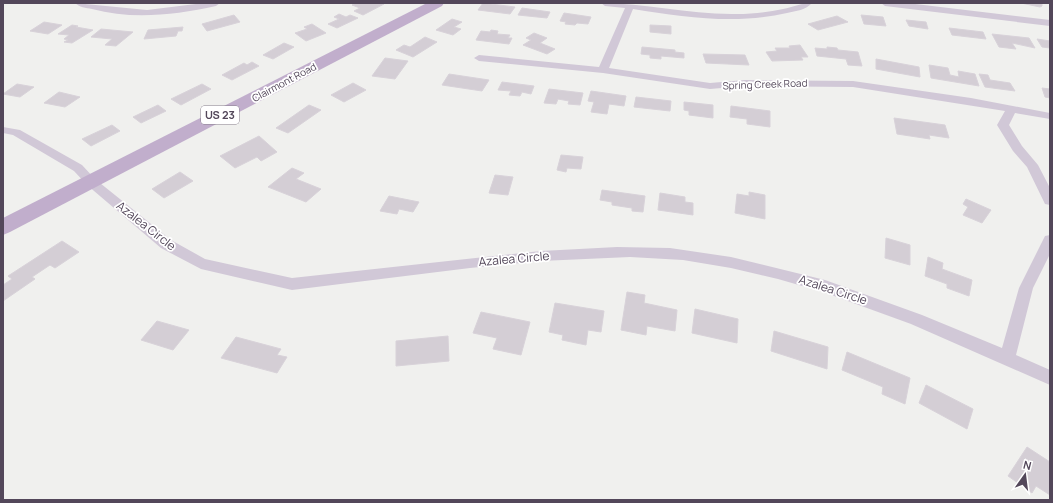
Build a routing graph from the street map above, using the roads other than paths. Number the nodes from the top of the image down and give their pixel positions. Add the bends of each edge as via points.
1 (79, 3) edge
2 (216, 3) edge
3 (437, 3) edge
4 (605, 3) edge
5 (808, 3) edge
6 (885, 3) edge
7 (630, 6) junction
8 (1050, 23) edge
9 (479, 58) dead end
10 (603, 70) junction
11 (1011, 109) junction
12 (1050, 116) edge
13 (3, 130) edge
14 (92, 182) junction
15 (1050, 201) edge
16 (3, 227) edge
17 (1050, 240) edge
18 (1007, 358) junction
19 (1050, 378) edge

1 - 2 street via 146,13 190,10
3 - 14 main road, Clairmont Road / US 23
4 - 7 street
5 - 7 street via 791,10 747,18 714,17
6 - 8 street
7 - 10 street via 612,43
9 - 10 street, Spring Creek Road
10 - 11 street, Spring Creek Road via 710,86 746,83 853,84
11 - 12 street, Spring Creek Road
11 - 15 street via 1003,125 1017,148 1032,165
13 - 14 street, Azalea Circle via 16,132 59,156 78,168
14 - 16 main road, Clairmont Road / US 23
14 - 18 street, Azalea Circle via 166,244 201,264 256,278 292,284 519,256 629,252 683,255 763,269 834,289 927,323
17 - 18 street via 1026,288
18 - 19 street, Azalea Circle

